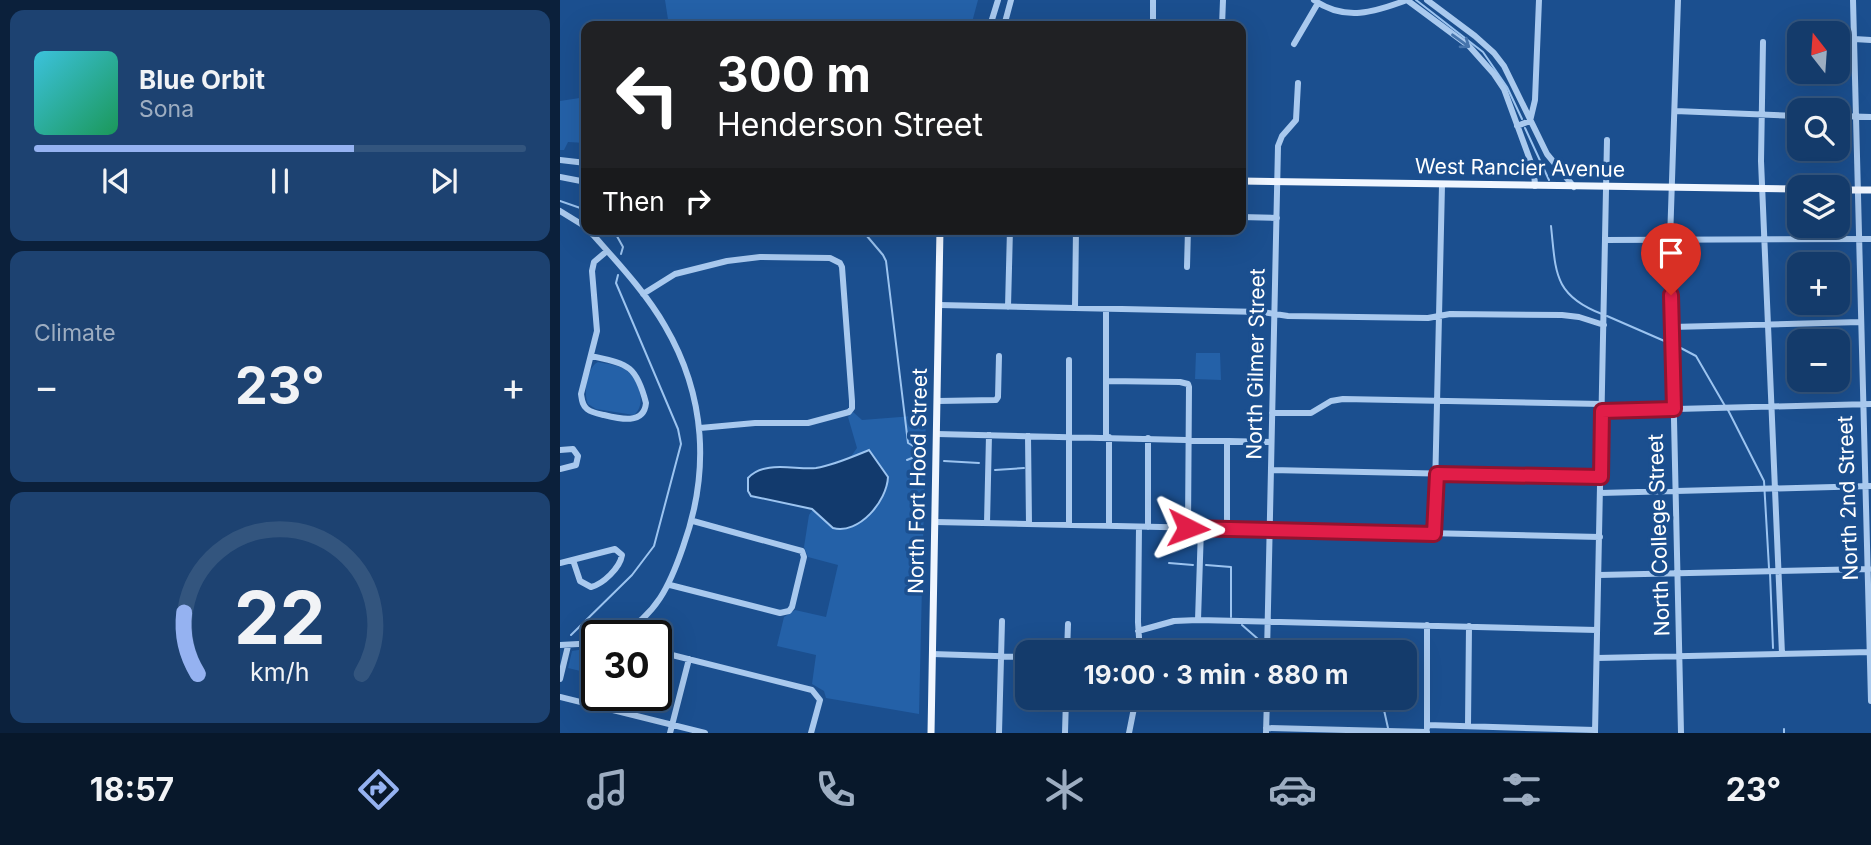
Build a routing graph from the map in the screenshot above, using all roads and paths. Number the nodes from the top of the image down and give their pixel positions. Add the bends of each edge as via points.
1 (1153, 0) edge
2 (1223, 0) edge
3 (1407, 0) edge
4 (1427, 0) edge
5 (1539, 0) edge
6 (1678, 0) edge
7 (1853, 0) edge
8 (1316, 1) edge
9 (998, 4) edge
10 (1010, 4) edge
11 (992, 21) edge
12 (1005, 21) edge
13 (1153, 21) edge
14 (1222, 21) edge
15 (1854, 39) junction
16 (1871, 40) edge
17 (1763, 42) dead end
18 (1294, 44) dead end
19 (1298, 83) dead end
20 (1675, 111) junction
21 (1762, 115) junction
22 (1787, 116) edge
23 (1850, 117) edge
24 (1855, 117) junction
25 (1871, 117) edge
26 (1530, 121) junction
27 (1517, 126) junction
28 (1607, 140) dead end
29 (560, 160) edge
30 (581, 163) edge
31 (560, 177) edge
32 (581, 181) edge
33 (1246, 181) edge
34 (1277, 182) junction
35 (1442, 184) junction
36 (1535, 186) junction
37 (1606, 186) junction
38 (1574, 187) junction
39 (1671, 187) junction
40 (1762, 188) junction
41 (1787, 189) edge
42 (1850, 190) edge
43 (1857, 190) junction
44 (1871, 190) edge
45 (560, 211) edge
46 (1246, 218) edge
47 (1277, 218) junction
48 (581, 224) edge
49 (593, 235) edge
50 (940, 235) edge
51 (1010, 235) edge
52 (1076, 235) edge
53 (1188, 235) edge
54 (1764, 239) junction
55 (1858, 239) junction
56 (1871, 239) edge
57 (1605, 240) junction
58 (1670, 240) junction
59 (607, 251) junction
60 (1187, 267) dead end
61 (643, 294) junction
62 (939, 305) junction
63 (1008, 307) junction
64 (1075, 308) junction
65 (1106, 309) junction
66 (1274, 314) junction
67 (1439, 317) junction
68 (1604, 322) junction
69 (1860, 322) junction
70 (1768, 325) junction
71 (1672, 330) junction
72 (591, 356) junction
73 (999, 356) dead end
74 (1069, 360) dead end
75 (1107, 381) junction
76 (938, 401) junction
77 (1437, 401) junction
78 (1871, 404) edge
79 (1863, 405) junction
80 (1602, 407) junction
81 (1772, 407) junction
82 (1674, 409) junction
83 (1272, 413) junction
84 (700, 428) junction
85 (937, 434) junction
86 (989, 435) junction
87 (1028, 436) junction
88 (1069, 437) junction
89 (1108, 437) junction
90 (1148, 438) junction
91 (1189, 439) junction
92 (1227, 440) junction
93 (1271, 442) junction
94 (560, 450) edge
95 (560, 469) edge
96 (1271, 470) junction
97 (1437, 474) junction
98 (1601, 477) junction
99 (1868, 486) edge
100 (1773, 489) junction
101 (1675, 491) junction
102 (1600, 493) junction
103 (693, 521) junction
104 (936, 522) junction
105 (987, 523) junction
106 (1029, 524) junction
107 (1069, 525) junction
108 (1109, 526) junction
109 (1139, 527) junction
110 (1148, 527) junction
111 (1188, 528) junction
112 (1201, 528) junction
113 (1227, 530) junction
114 (1269, 530) junction
115 (1434, 534) junction
116 (1600, 537) junction
117 (573, 560) junction
118 (560, 563) edge
119 (1869, 569) edge
120 (1776, 572) junction
121 (1678, 573) junction
122 (1599, 575) junction
123 (670, 585) junction
124 (641, 620) edge
125 (1199, 620) junction
126 (1002, 621) dead end
127 (1268, 621) junction
128 (1068, 624) dead end
129 (1427, 625) junction
130 (1469, 626) junction
131 (1598, 630) junction
132 (1138, 631) junction
133 (1067, 640) edge
134 (1139, 640) edge
135 (1267, 640) edge
136 (564, 646) edge
137 (1870, 652) edge
138 (932, 654) junction
139 (1782, 654) junction
140 (672, 655) edge
141 (1001, 656) junction
142 (1015, 656) edge
143 (1680, 656) junction
144 (1597, 658) junction
145 (689, 659) junction
146 (560, 679) edge
147 (560, 697) edge
148 (1871, 701) edge
149 (1066, 710) edge
150 (1132, 710) edge
151 (1267, 710) edge
152 (672, 725) junction
153 (1468, 725) junction
154 (1266, 730) edge
155 (1427, 730) edge
156 (1389, 731) edge
157 (1595, 732) edge
158 (670, 733) edge
159 (705, 733) edge
160 (811, 733) edge
161 (931, 733) edge
162 (999, 733) edge
163 (1065, 733) edge
164 (1129, 733) edge
165 (1681, 733) edge

1 - 13 street
2 - 14 street
3 - 8 street via 1377,12 1350,14
3 -> 27 street via 1485,62 1504,89
4 - 26 street via 1494,53
5 - 26 street
6 - 20 street, North College Street
7 - 15 street, North 2nd Street
8 - 18 street
9 - 11 street
10 - 12 street
15 - 16 street
15 - 24 street, North 2nd Street
17 - 21 street
19 - 34 street, North Gilmer Street via 1296,120 1279,141
20 - 21 street
20 - 39 street, North College Street
21 - 22 street
21 - 40 street
23 - 24 street
24 - 25 street
24 - 43 street, North 2nd Street
26 - 27 street
26 - 38 street via 1547,154
27 - 36 street via 1534,170
28 - 37 street
29 - 30 street
31 - 32 street
33 - 34 main road, West Rancier Avenue
34 - 35 main road, West Rancier Avenue
34 - 47 street, North Gilmer Street
35 - 36 main road, West Rancier Avenue
35 - 67 street
36 - 38 main road, West Rancier Avenue
37 - 38 main road, West Rancier Avenue
37 - 39 main road, West Rancier Avenue
37 - 57 street
39 - 40 main road, West Rancier Avenue
39 - 58 street, North College Street
40 - 41 main road, West Rancier Avenue
40 - 54 street
42 - 43 main road
43 - 44 main road
43 - 55 street, North 2nd Street
45 - 48 street
46 - 47 street
47 - 66 street, North Gilmer Street
49 - 59 street
50 - 62 main road, North Fort Hood Street
51 - 63 street
52 - 64 street
53 - 60 street
54 - 55 street
54 - 58 street
54 - 70 street
55 - 56 street
55 - 69 street, North 2nd Street
57 - 58 street
57 - 68 street
58 - 71 street, North College Street
59 - 61 street
59 - 72 street via 594,262 592,271 597,331
61 - 84 street via 681,356
61 - 84 street via 675,274 727,261 830,258 842,267 852,401 849,412 808,423
62 - 63 street
62 - 76 main road, North Fort Hood Street
63 - 64 street
64 - 65 street
65 - 66 street
65 - 75 street
66 - 67 street
66 - 83 street, North Gilmer Street
67 - 68 street via 1562,315
67 - 77 street
68 - 80 street
69 - 70 street
69 - 79 street, North 2nd Street
70 - 71 street
70 - 81 street
71 - 82 street, North College Street
72 - 72 street via 580,394 587,409 629,419 642,415 646,402 633,371 624,364
73 - 76 street via 996,400
74 - 88 street
75 - 89 street
75 - 91 street via 1188,384
76 - 85 main road, North Fort Hood Street
77 - 80 street
77 - 83 street via 1335,400 1311,413
77 - 97 street
78 - 79 street
79 - 81 street
79 - 99 street, North 2nd Street
80 - 82 street
80 - 98 street
81 - 82 street
81 - 100 street
82 - 101 street, North College Street
83 - 93 street, North Gilmer Street
84 - 103 street via 701,478
85 - 86 street
85 - 104 main road, North Fort Hood Street
86 - 87 street
86 - 105 street
87 - 88 street
87 - 106 street
88 - 89 street
88 - 107 street
89 - 90 street
89 - 108 street
90 - 91 street
90 - 110 street
91 - 92 street
91 - 111 street
92 - 93 street
92 - 113 street
93 - 96 street, North Gilmer Street
94 - 95 street via 573,449 578,456 576,465
96 - 97 street
96 - 114 street, North Gilmer Street
97 - 98 street
97 - 115 street
98 - 102 street
99 - 100 street
99 - 119 street, North 2nd Street
100 - 101 street
100 - 120 street
101 - 102 street
101 - 121 street, North College Street
102 - 116 street
103 - 123 street
103 - 123 street via 802,551 792,607 780,613
104 - 105 street
104 - 138 main road, North Fort Hood Street
105 - 106 street
106 - 107 street
107 - 108 street
108 - 109 street
109 - 110 street
109 - 132 street
110 - 111 street
111 - 112 street
112 - 113 street
112 - 125 street
113 - 114 street
114 - 115 street
114 - 127 street, North Gilmer Street
115 - 116 street
116 - 122 street
117 - 117 street via 615,549 622,555 612,571 591,587 580,581
117 - 118 street
119 - 120 street
119 - 137 street, North 2nd Street
120 - 121 street
120 - 139 street
121 - 122 street
121 - 143 street, North College Street
122 - 131 street
123 - 124 street
125 - 127 street
125 - 132 street
126 - 141 street
127 - 129 street
127 - 135 street, North Gilmer Street
128 - 133 street
129 - 130 street
129 - 155 street
130 - 131 street
130 - 153 street
131 - 144 street
132 - 134 street
136 - 146 street
137 - 139 street
137 - 148 street, North 2nd Street
138 - 141 street
138 - 161 main road, North Fort Hood Street
139 - 143 street
140 - 145 street
141 - 142 street
141 - 162 street
143 - 144 street
143 - 165 street, North College Street
144 - 157 street
145 - 152 street
145 - 160 street via 816,692 820,700
147 - 152 street
149 - 163 street
150 - 164 street
151 - 154 street
152 - 158 street
152 - 159 street
153 - 155 street
153 - 157 street
154 - 156 street
155 - 156 street

